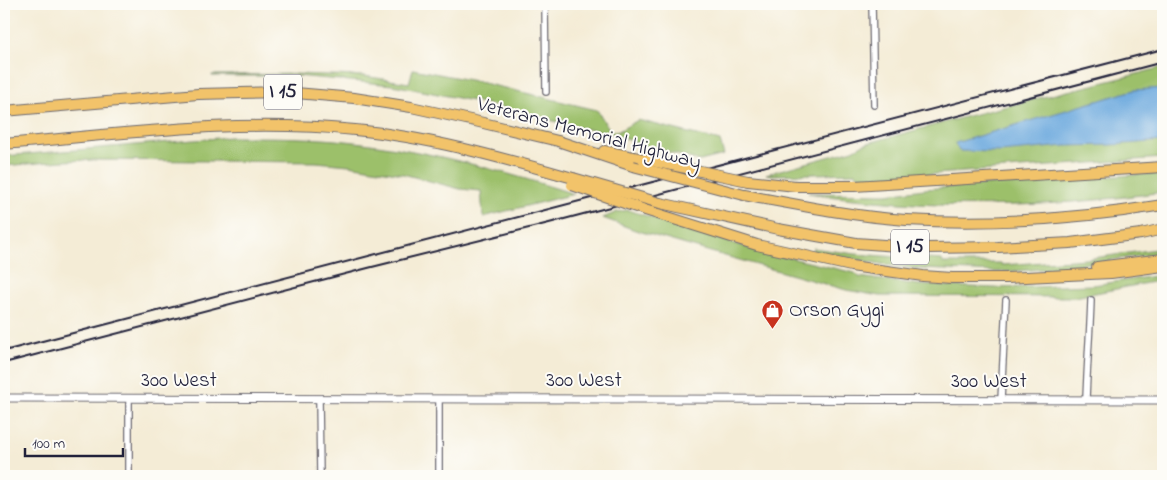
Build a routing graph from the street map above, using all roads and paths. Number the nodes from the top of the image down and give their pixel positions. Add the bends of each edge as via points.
1 (545, 4) edge
2 (872, 4) edge
3 (546, 92) dead end
4 (874, 105) dead end
5 (4, 111) edge
6 (558, 142) junction
7 (4, 144) edge
8 (1163, 166) edge
9 (572, 182) junction
10 (1163, 205) edge
11 (1163, 229) edge
12 (1163, 259) edge
13 (1163, 266) edge
14 (1054, 275) junction
15 (1006, 300) dead end
16 (1092, 300) dead end
17 (4, 398) edge
18 (129, 398) junction
19 (319, 398) junction
20 (439, 399) junction
21 (1001, 400) junction
22 (1086, 400) junction
23 (1163, 400) edge
24 (129, 476) edge
25 (320, 476) edge
26 (439, 476) edge

1 - 3 street
2 - 4 street
5 - 6 highway, Veterans Memorial Highway / I 15 via 198,94 284,92 410,107
6 - 8 highway, bridge via 748,181 796,186 854,186
6 - 10 highway, Veterans Memorial Highway / I 15, bridge via 633,166 744,195 906,220 995,222 1119,212
7 - 9 highway, I 15 via 200,128 285,126 355,130 412,138 539,169
9 - 11 highway, I 15, bridge via 778,229 856,243 926,248 998,247 1070,243
9 - 14 highway, bridge via 642,209 757,245 851,266 952,278
12 - 14 highway
13 - 14 highway via 1111,273
15 - 21 street
16 - 22 street
17 - 18 street, 300 West
18 - 19 street, 300 West
18 - 24 street
19 - 20 street, 300 West
19 - 25 street
20 - 21 street, 300 West
20 - 26 street
21 - 22 street, 300 West
22 - 23 street, 300 West

